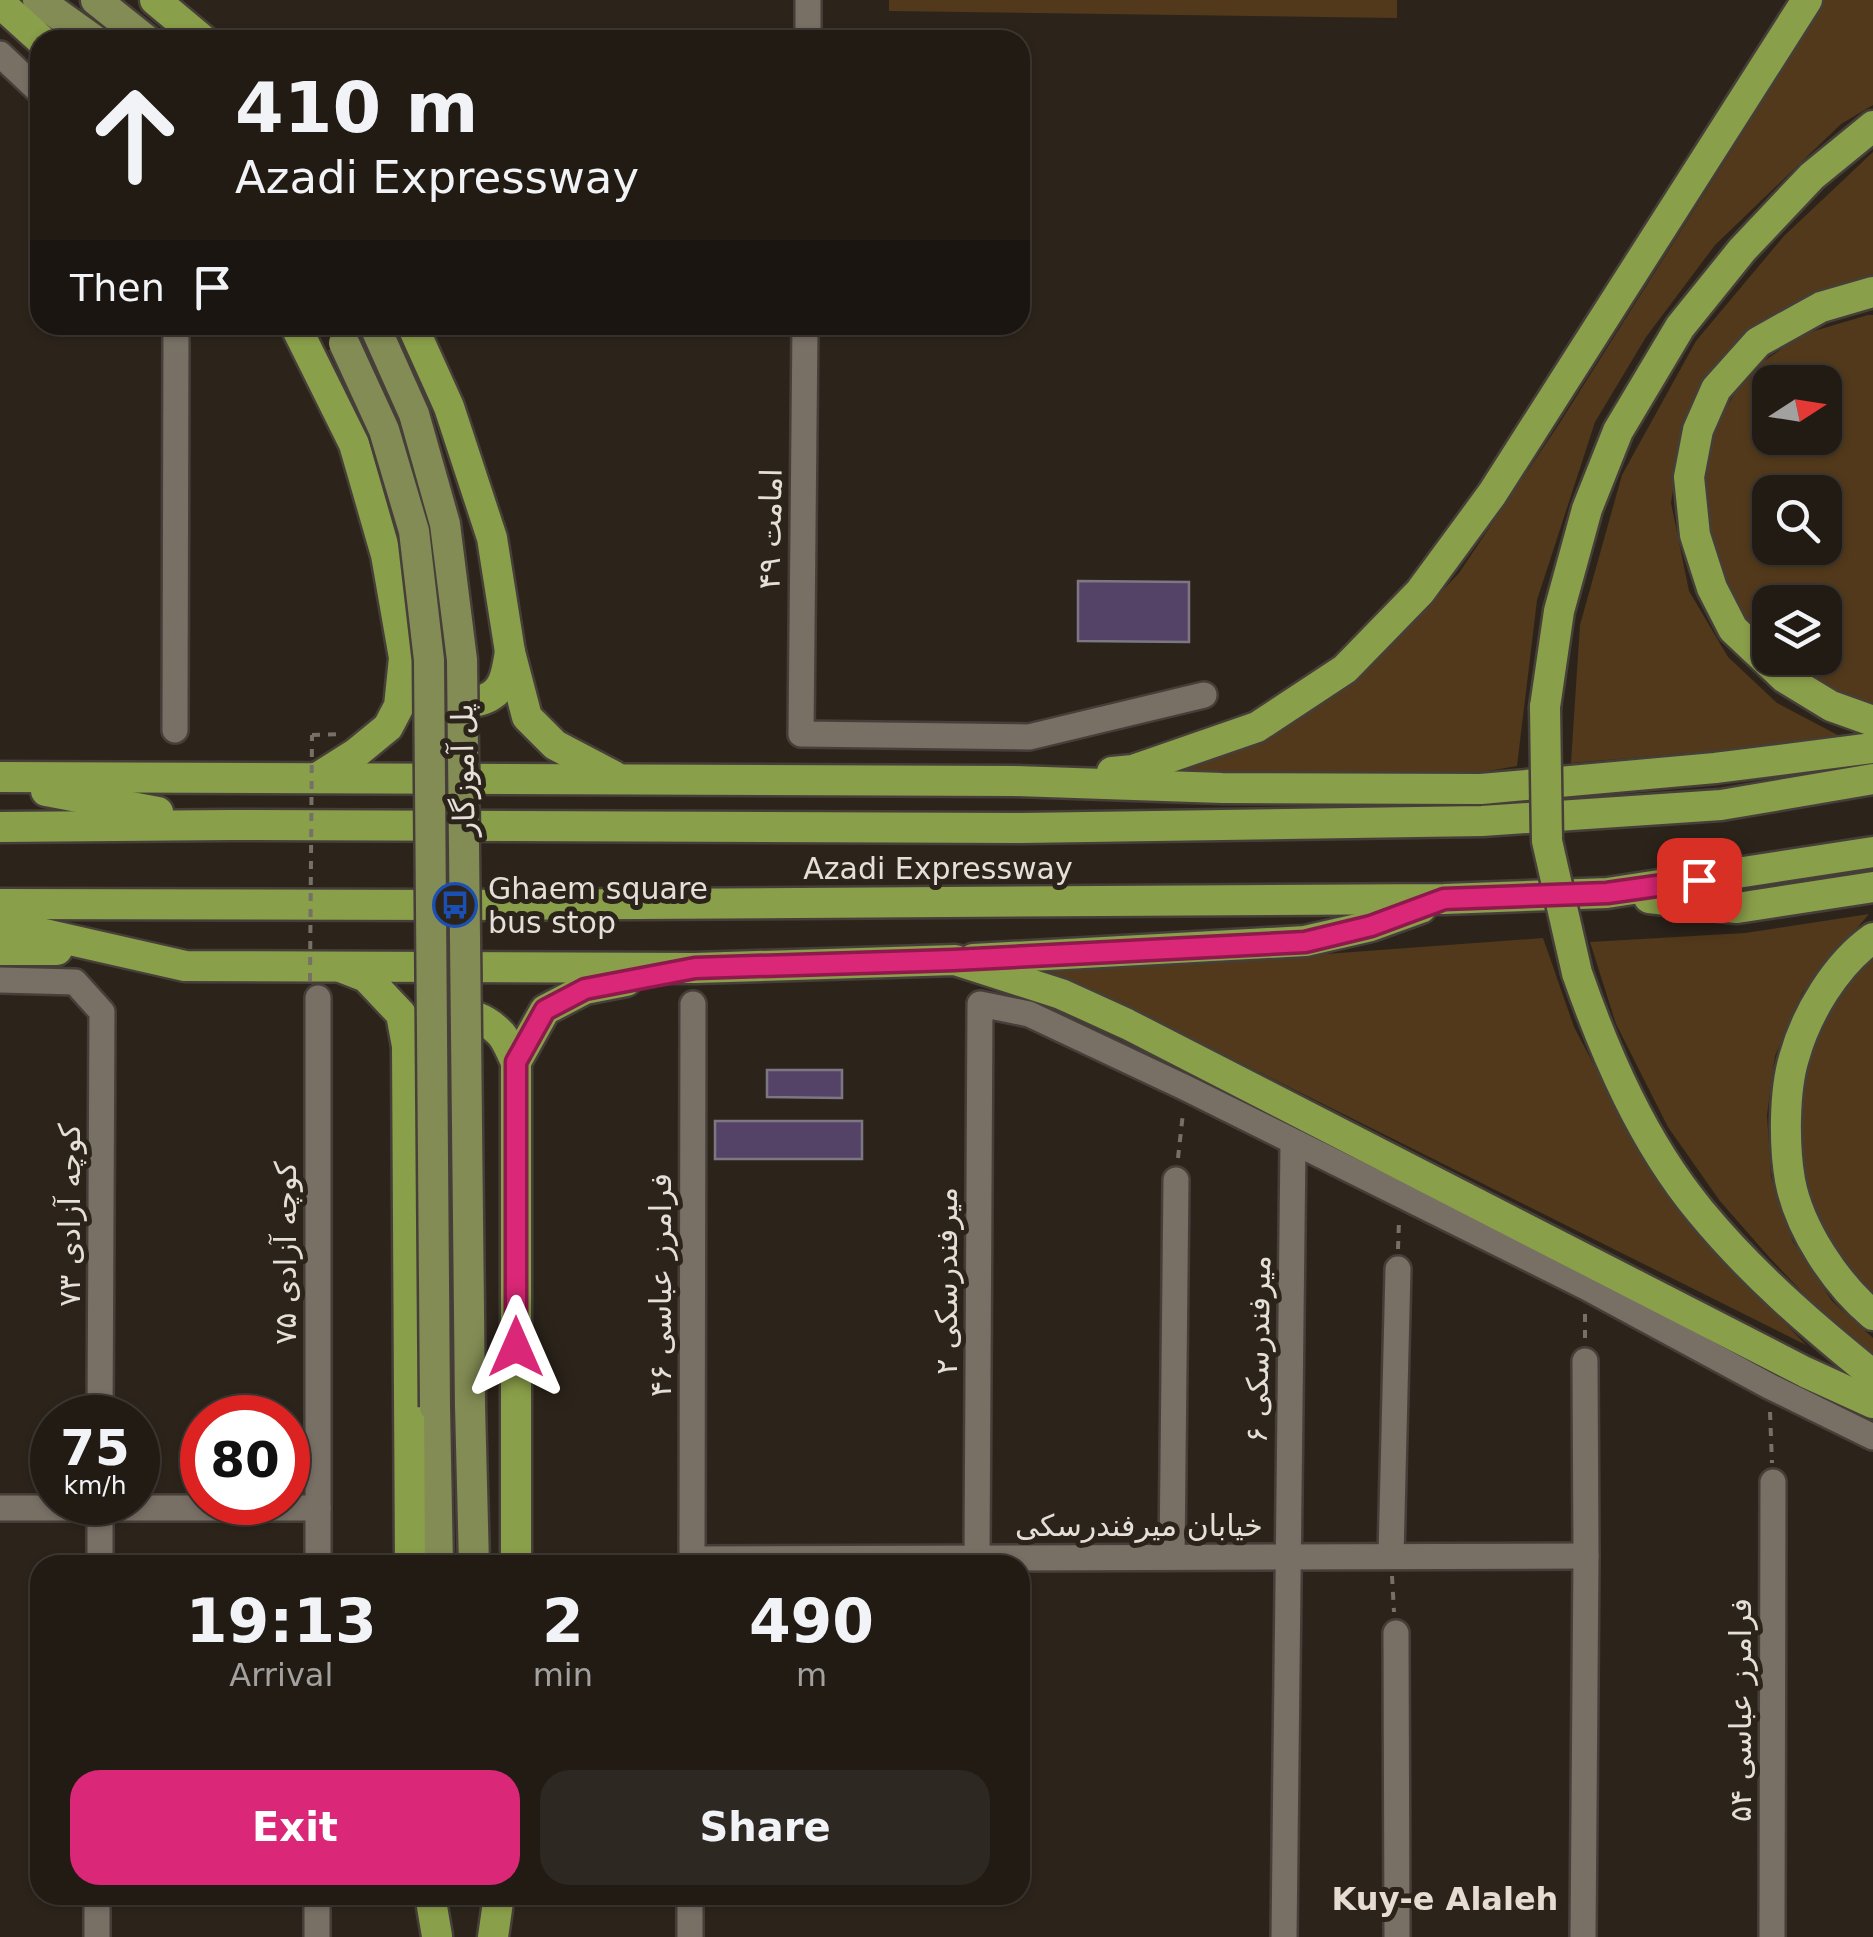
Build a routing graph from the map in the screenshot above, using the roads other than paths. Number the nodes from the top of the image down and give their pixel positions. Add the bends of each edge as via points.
1 (38, 0) edge
2 (96, 0) edge
3 (155, 0) edge
4 (808, 0) edge
5 (1806, 0) edge
6 (0, 3) edge
7 (30, 30) edge
8 (80, 30) edge
9 (134, 30) edge
10 (191, 30) edge
11 (808, 30) edge
12 (0, 54) edge
13 (30, 82) edge
14 (1873, 126) edge
15 (1873, 292) edge
16 (176, 335) edge
17 (301, 335) edge
18 (338, 335) edge
19 (379, 335) edge
20 (417, 335) edge
21 (805, 335) edge
22 (510, 652) junction
23 (404, 658) junction
24 (1204, 695) dead end
25 (1873, 721) edge
26 (175, 730) dead end
27 (1873, 748) edge
28 (316, 778) junction
29 (1873, 779) edge
30 (0, 780) edge
31 (622, 780) junction
32 (1014, 781) junction
33 (230, 825) junction
34 (0, 826) edge
35 (1873, 852) edge
36 (1873, 888) edge
37 (1607, 893) junction
38 (1444, 899) junction
39 (0, 904) edge
40 (0, 924) edge
41 (1873, 938) edge
42 (112, 949) junction
43 (0, 950) edge
44 (954, 960) junction
45 (695, 968) junction
46 (0, 980) edge
47 (321, 982) junction
48 (693, 1004) dead end
49 (408, 1046) junction
50 (516, 1062) junction
51 (1293, 1142) junction
52 (1176, 1180) road end
53 (1398, 1269) road end
54 (1873, 1315) edge
55 (1584, 1361) road end
56 (1873, 1375) edge
57 (100, 1395) edge
58 (1873, 1403) edge
59 (1873, 1436) edge
60 (1773, 1482) road end
61 (160, 1506) edge
62 (30, 1507) edge
63 (0, 1508) edge
64 (318, 1508) junction
65 (100, 1525) edge
66 (100, 1555) edge
67 (318, 1555) edge
68 (410, 1555) edge
69 (438, 1555) edge
70 (474, 1555) edge
71 (516, 1555) edge
72 (692, 1555) edge
73 (978, 1555) edge
74 (1288, 1556) junction
75 (1391, 1556) junction
76 (1586, 1556) junction
77 (1030, 1558) edge
78 (1172, 1558) junction
79 (1396, 1633) road end
80 (98, 1905) edge
81 (317, 1905) edge
82 (431, 1905) edge
83 (438, 1905) edge
84 (485, 1905) edge
85 (497, 1905) edge
86 (690, 1905) edge
87 (436, 1936) edge
88 (97, 1937) edge
89 (317, 1937) edge
90 (489, 1937) edge
91 (690, 1937) edge
92 (1284, 1937) edge
93 (1396, 1937) edge
94 (1583, 1937) edge
95 (1772, 1937) edge

1 - 8 main road
2 - 9 main road
3 - 10 highway
4 - 11 street
5 - 32 highway via 1492,494 1420,592 1344,669 1256,726 1132,770
6 - 7 highway
12 - 13 street
14 - 56 highway, bridge via 1812,176 1742,250 1680,327 1618,431 1586,509 1545,707 1547,841 1577,973 1601,1042 1653,1143 1698,1208 1754,1271
15 - 25 highway via 1821,306 1758,342 1716,390 1698,430 1689,477 1695,534 1734,629 1784,678
16 - 26 street
17 - 23 highway via 354,444 386,555
18 - 69 main road, پل آموزگار, bridge via 384,430 414,531 429,660
19 - 70 main road, پل آموزگار, bridge via 414,414 445,524 462,660
20 - 22 highway via 449,407 492,538
21 - 24 street, امامت ۴۹ via 801,734 1030,737
22 - 23 highway via 505,680 492,696 469,702 420,696
22 - 31 highway via 527,717 556,745
23 - 28 highway via 399,706 388,727
27 - 32 highway via 1481,789
28 - 30 highway
28 - 31 highway
29 - 33 highway, Azadi Expressway via 1721,805 1482,821 1021,828
30 - 33 highway
31 - 32 highway
33 - 34 highway, Azadi Expressway
35 - 37 highway, Azadi Expressway
36 - 37 highway via 1737,908
37 - 38 highway, Azadi Expressway
38 - 39 highway, Azadi Expressway
38 - 44 highway via 1305,942
40 - 42 highway
41 - 54 highway via 1817,1000 1793,1058 1786,1121 1790,1182 1812,1241 1852,1298
42 - 43 highway
42 - 47 highway via 185,966
44 - 45 highway
44 - 58 highway via 1061,994 1127,1024
45 - 47 highway
45 - 50 highway via 585,989 545,1010
46 - 57 street, کوچه آزادی ۷۳ via 75,982 102,1012
47 - 49 highway via 366,977 401,1014
47 - 64 street, کوچه آزادی ۷۵
48 - 72 street, فرامرز عباسی ۴۶
49 - 50 highway via 437,1018 462,1014 486,1020
49 - 68 highway
50 - 71 highway
51 - 59 street
51 - 73 street, میرفندرسکی ۲ via 1029,1014 980,1004
51 - 74 street, میرفندرسکی ۶
52 - 78 street
53 - 75 street
55 - 76 street
60 - 95 street, فرامرز عباسی ۵۴
61 - 64 street
62 - 63 street
64 - 67 street, کوچه آزادی ۷۵
65 - 66 street
74 - 75 street, خیابان میرفندرسکی
74 - 78 street, خیابان میرفندرسکی
74 - 92 street, میرفندرسکی ۶
75 - 76 street, خیابان میرفندرسکی
76 - 94 street
77 - 78 street, خیابان میرفندرسکی
79 - 93 street
80 - 88 street
81 - 89 street
82 - 87 highway
83 - 87 main road
84 - 90 main road
85 - 90 highway
86 - 91 street

